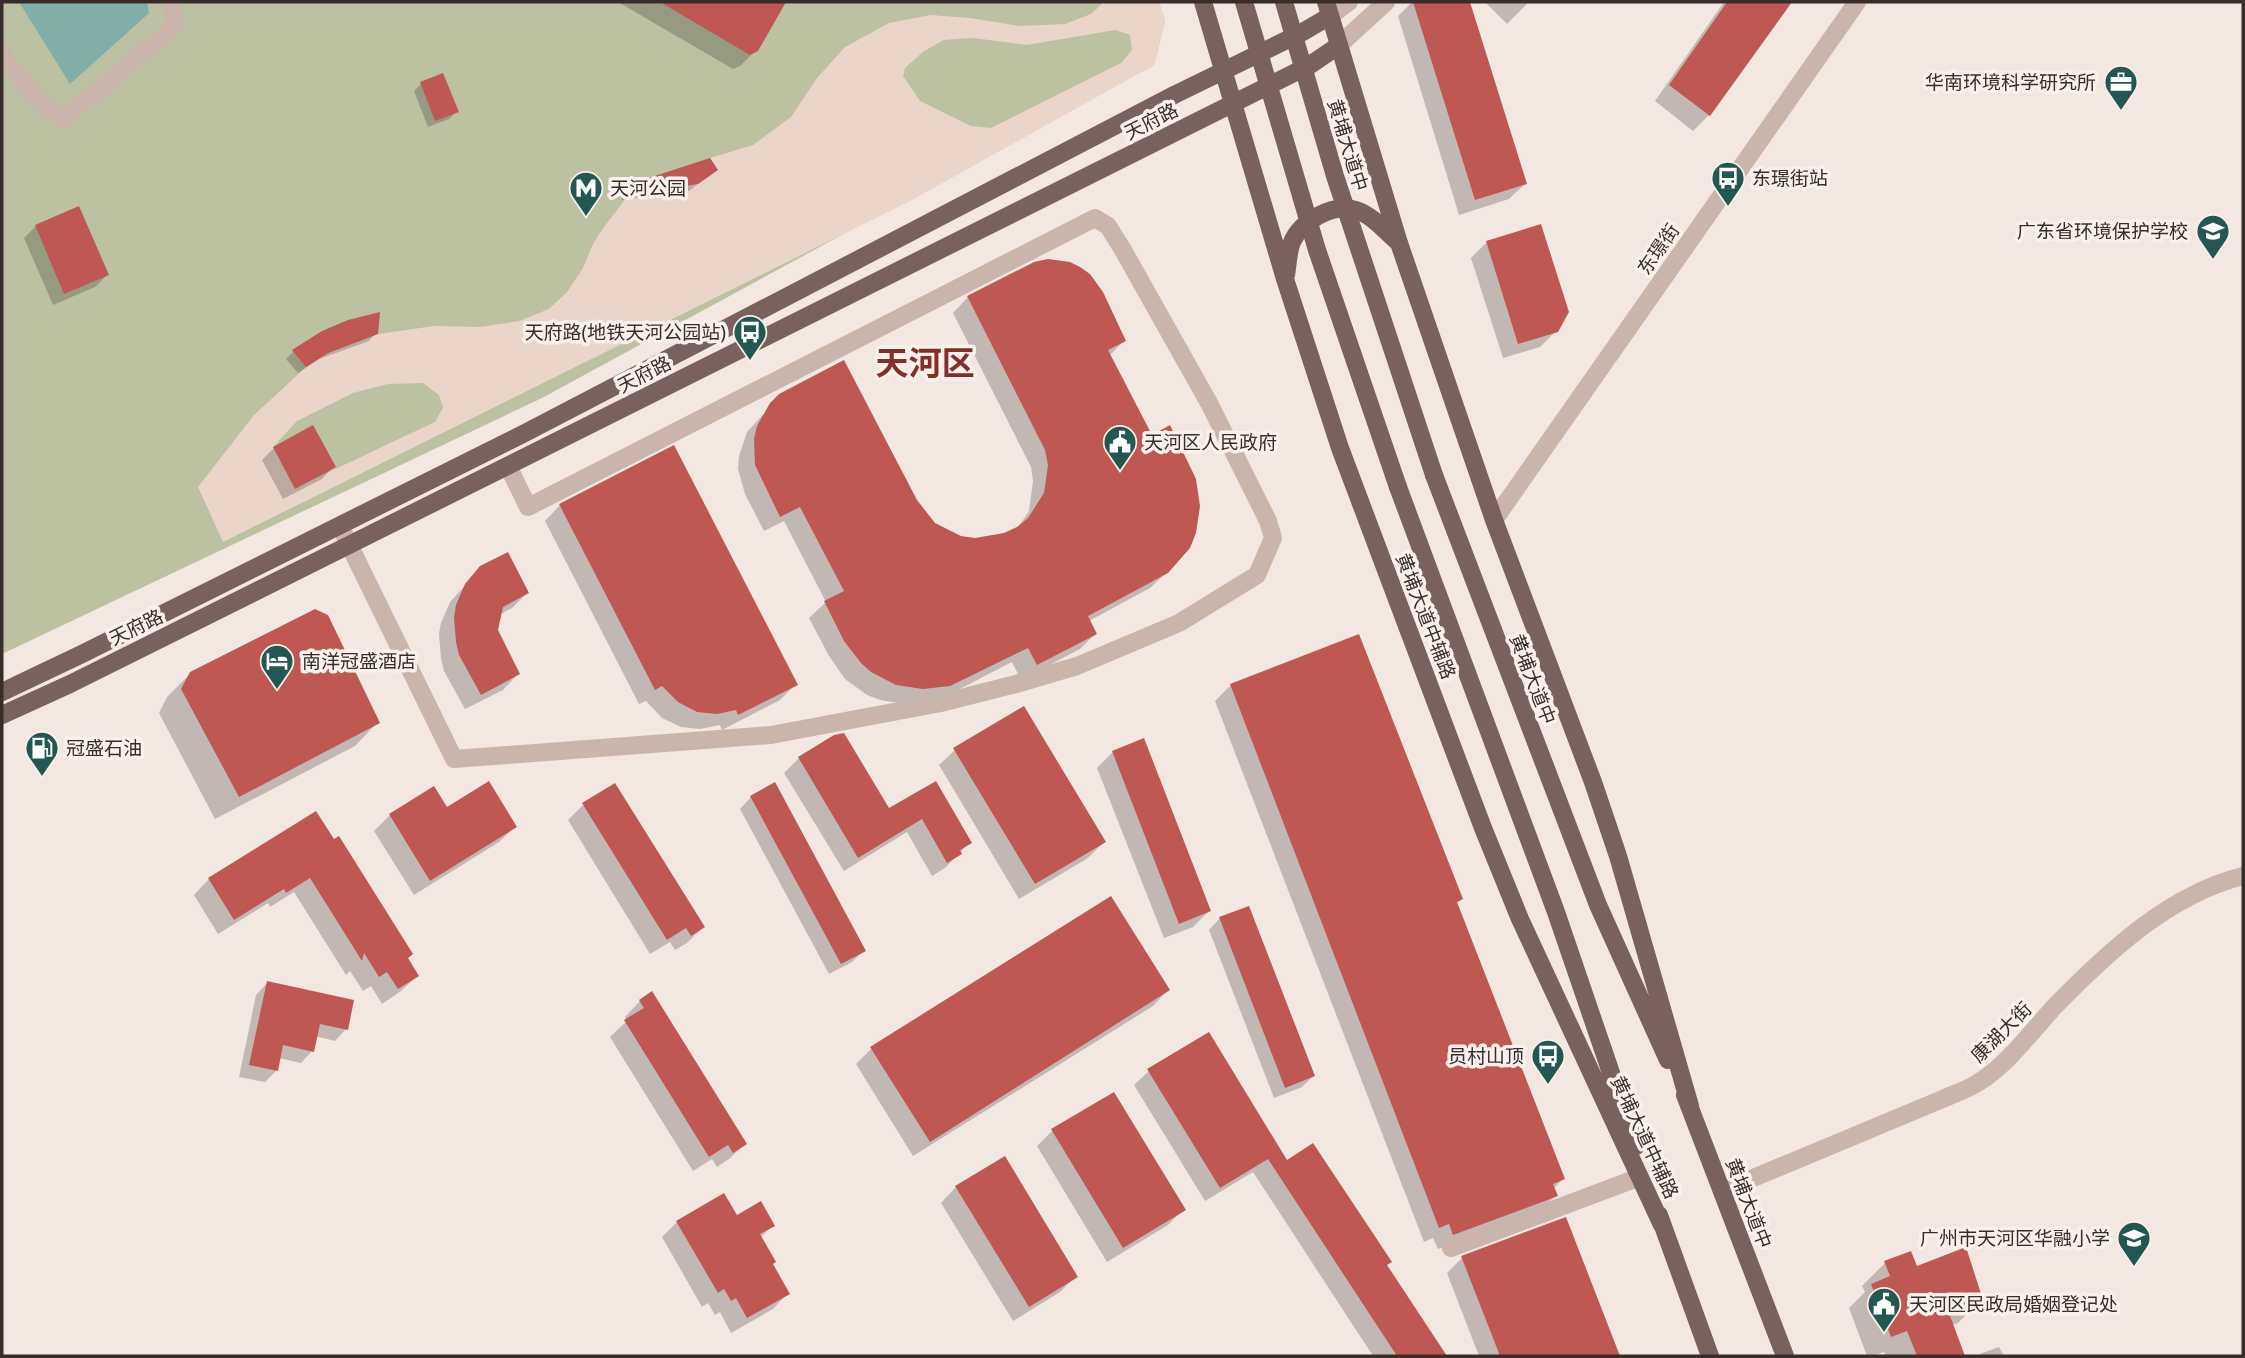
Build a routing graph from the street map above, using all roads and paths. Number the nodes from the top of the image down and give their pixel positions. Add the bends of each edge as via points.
1 (172, 2) edge
2 (1203, 2) edge
3 (1244, 2) edge
4 (1284, 2) edge
5 (1349, 2) edge
6 (1385, 2) edge
7 (1857, 2) edge
8 (1328, 9) edge
9 (1338, 46) junction
10 (2, 52) edge
11 (1222, 71) junction
12 (1232, 104) junction
13 (1399, 243) junction
14 (1285, 279) junction
15 (508, 466) junction
16 (1494, 520) junction
17 (340, 526) junction
18 (349, 545) junction
19 (2, 692) edge
20 (2, 715) edge
21 (2243, 876) edge
22 (1690, 1106) junction
23 (1640, 1177) junction
24 (1722, 1191) junction
25 (1662, 1225) junction
26 (1451, 1248) dead end
27 (1710, 1356) edge
28 (1785, 1356) edge

1 - 10 street via 174,27 63,121 21,82
2 - 11 main road, 黄埔大道中辅路
3 - 25 main road, bridge via 1317,250 1398,487 1556,912
4 - 22 main road, 黄埔大道中, bridge via 1335,176 1434,475 1598,905
5 - 8 street
6 - 9 street
7 - 16 street, 东璟街
8 - 9 main road
8 - 11 main road, 天府路 via 1301,33
9 - 12 main road, 天府路
9 - 13 main road
11 - 12 main road, 黄埔大道中辅路
11 - 17 main road, 天府路
12 - 14 main road, 黄埔大道中辅路
12 - 15 main road, 天府路
13 - 14 main road via 1354,209 1332,210 1300,229
13 - 16 main road
14 - 23 main road, 黄埔大道中辅路 via 1340,448 1488,839 1520,919
15 - 18 main road, 天府路
15 - 18 street via 528,507 1095,218 1108,226 1123,250 1209,403 1273,538 1257,575 1179,623 1077,666 941,703 771,735 454,759
16 - 22 main road via 1602,807
17 - 18 street
17 - 19 main road, 天府路
18 - 20 main road, 天府路
21 - 24 street, 康湖大街 via 2202,891 2165,912 2110,952 1980,1082
22 - 24 main road, 黄埔大道中
23 - 25 main road, 黄埔大道中辅路
23 - 26 street
24 - 28 main road, 黄埔大道中
25 - 27 main road

